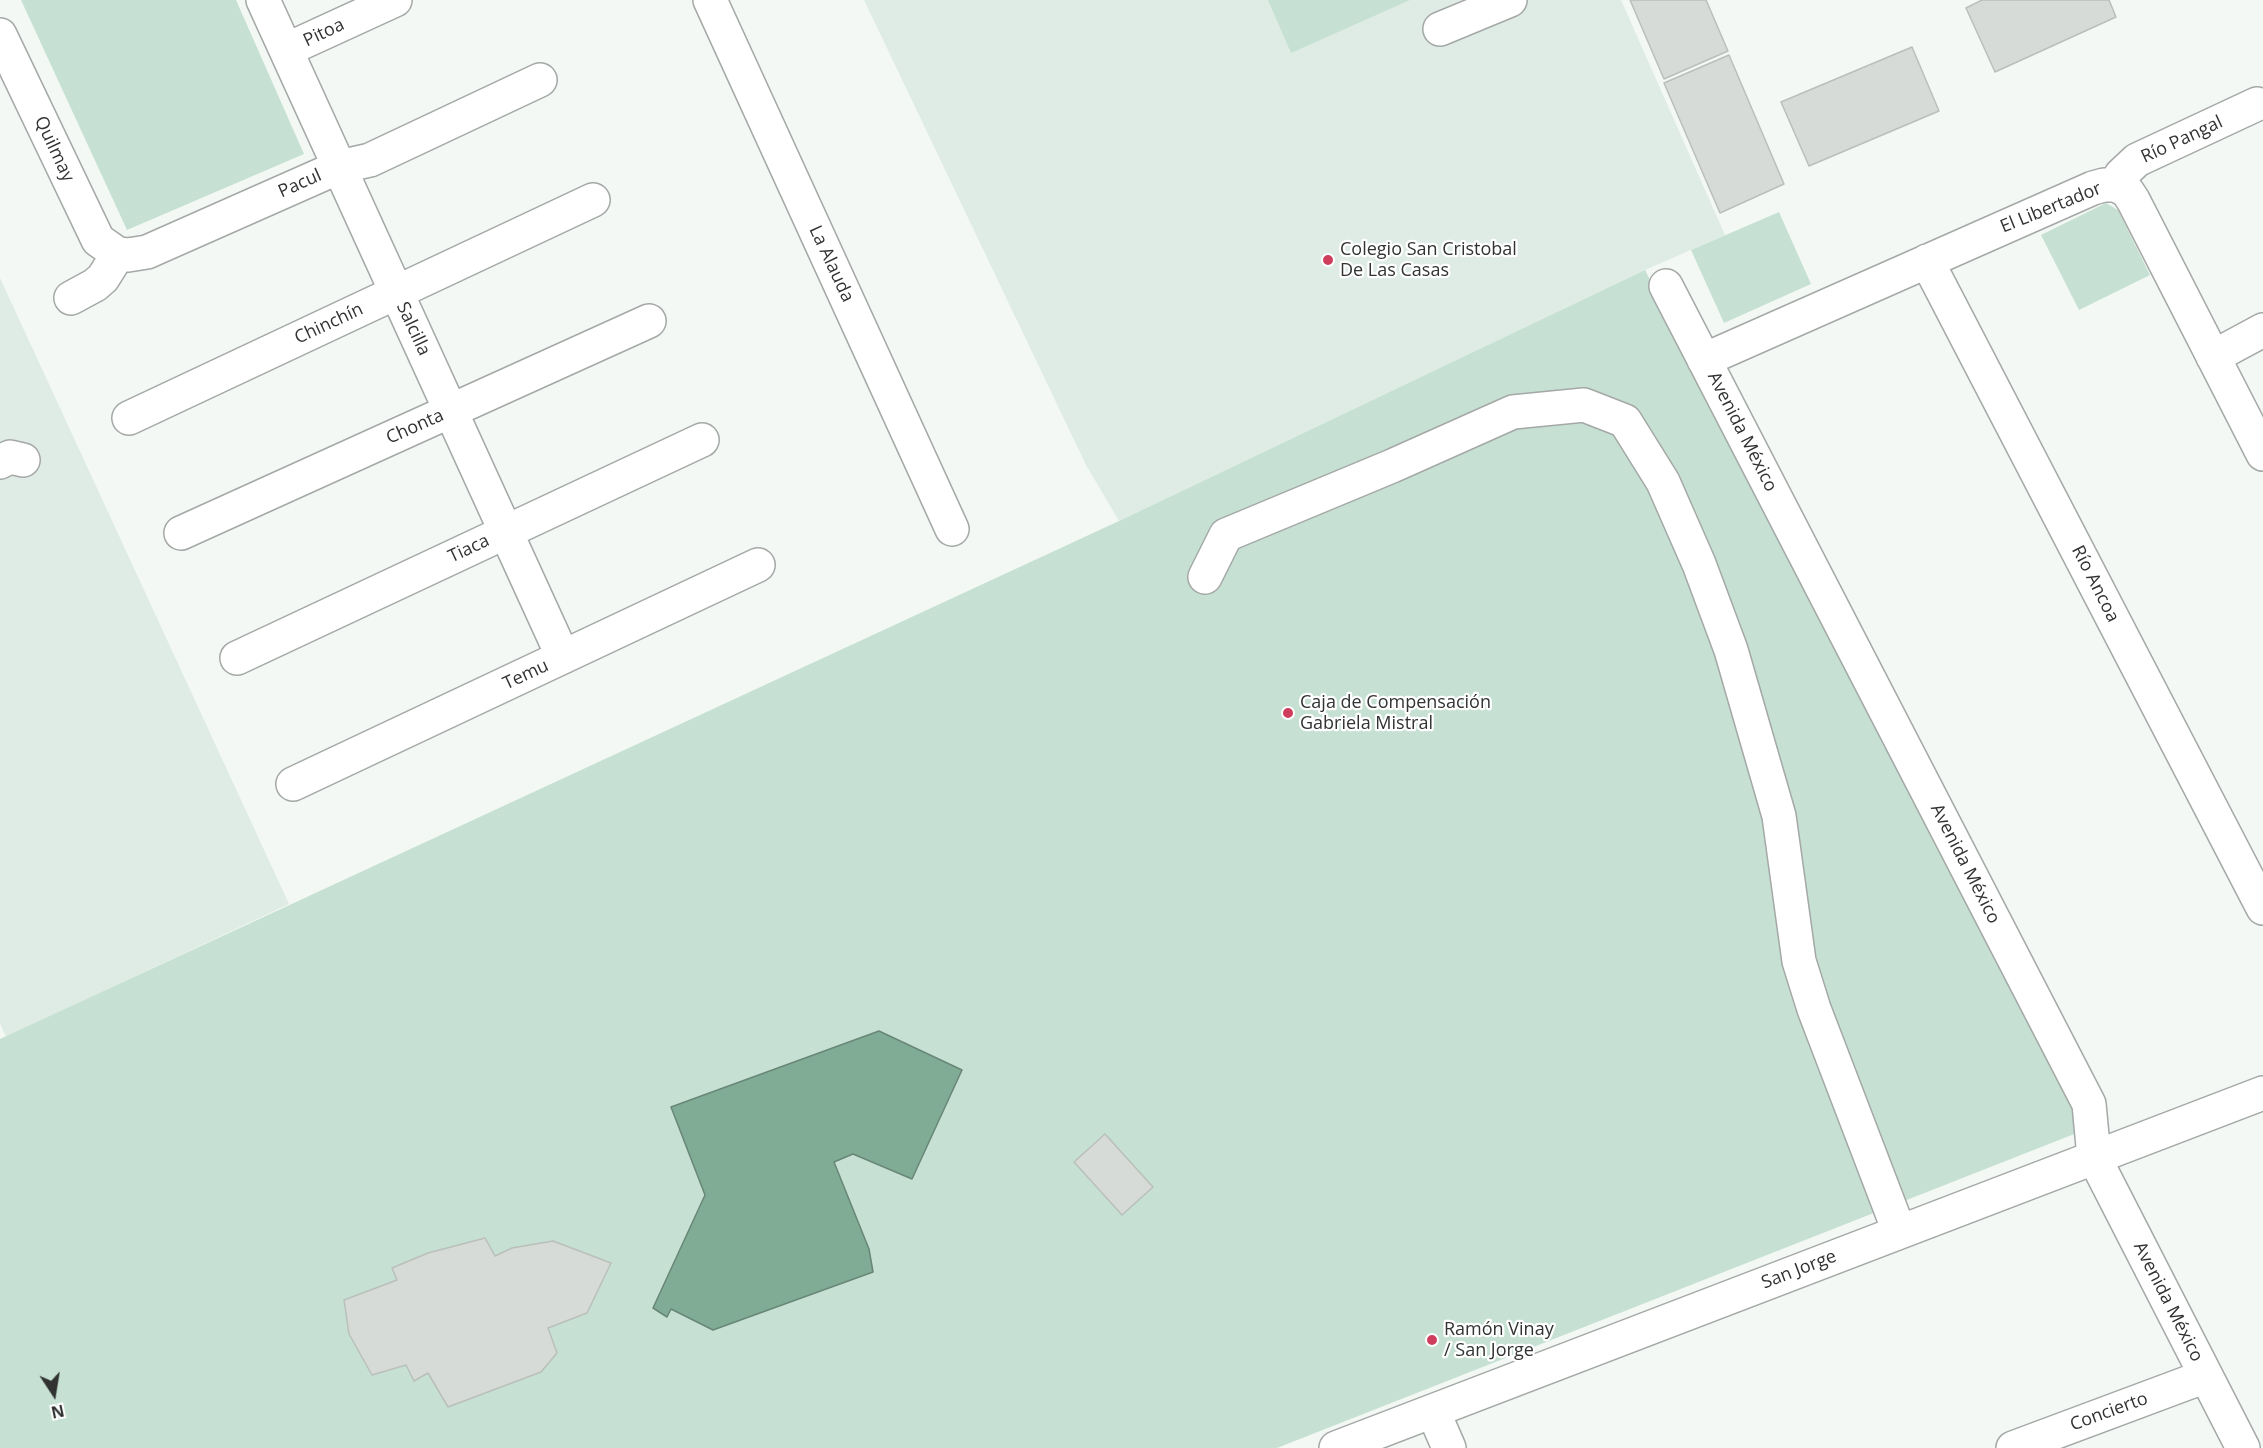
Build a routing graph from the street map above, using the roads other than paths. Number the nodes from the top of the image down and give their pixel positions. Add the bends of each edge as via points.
1 (263, 0) edge
2 (395, 0) edge
3 (710, 0) edge
4 (1510, 0) edge
5 (1440, 29) dead end
6 (0, 35) edge
7 (286, 50) junction
8 (540, 80) dead end
9 (2257, 104) dead end
10 (339, 167) junction
11 (2116, 185) junction
12 (594, 200) dead end
13 (118, 254) junction
14 (1927, 261) junction
15 (1666, 286) dead end
16 (396, 293) junction
17 (71, 298) dead end
18 (649, 321) dead end
19 (2263, 330) edge
20 (2213, 357) junction
21 (1704, 360) junction
22 (451, 411) junction
23 (129, 418) dead end
24 (702, 440) dead end
25 (2263, 454) edge
26 (952, 529) dead end
27 (506, 532) junction
28 (180, 533) dead end
29 (758, 565) dead end
30 (1205, 577) dead end
31 (563, 657) junction
32 (237, 658) dead end
33 (293, 784) dead end
34 (2263, 908) edge
35 (2263, 1093) edge
36 (2094, 1157) junction
37 (1899, 1231) junction
38 (2206, 1376) junction
39 (1433, 1411) junction
40 (1336, 1448) edge
41 (1449, 1448) edge
42 (2013, 1448) edge
43 (2243, 1448) edge

1 - 7 street, Salcilla
2 - 7 street, Pitoa
3 - 26 street, La Alauda
4 - 5 street
6 - 13 street, Quilmay via 92,229 98,240
7 - 10 street, Salcilla
8 - 10 street, Pacul via 370,160
9 - 11 street, Río Pangal via 2137,160
10 - 13 street, Pacul via 147,252
10 - 16 street, Salcilla
11 - 14 street, El Libertador via 2093,188
11 - 20 street, El Libertador via 2133,200
12 - 16 street, Chinchín
13 - 17 street via 103,278
14 - 21 street, El Libertador
14 - 34 street, Río Ancoa
15 - 21 street, Avenida México
16 - 22 street, Salcilla
16 - 23 street, Chinchín
18 - 22 street, Chonta
19 - 20 street
20 - 25 street, El Libertador
21 - 36 street, Avenida México via 2089,1104
22 - 27 street, Salcilla
22 - 28 street, Chonta
24 - 27 street, Tiaca
27 - 31 street, Salcilla
27 - 32 street, Tiaca
29 - 31 street, Temu
30 - 37 street via 1226,535 1513,412 1584,405 1625,421 1663,482 1731,650 1779,816 1799,961
31 - 33 street, Temu
35 - 36 street, San Jorge
36 - 37 street, San Jorge
36 - 38 street, Avenida México
37 - 39 street, San Jorge
38 - 42 street, Concierto
38 - 43 street, Avenida México
39 - 40 street, San Jorge
39 - 41 street

